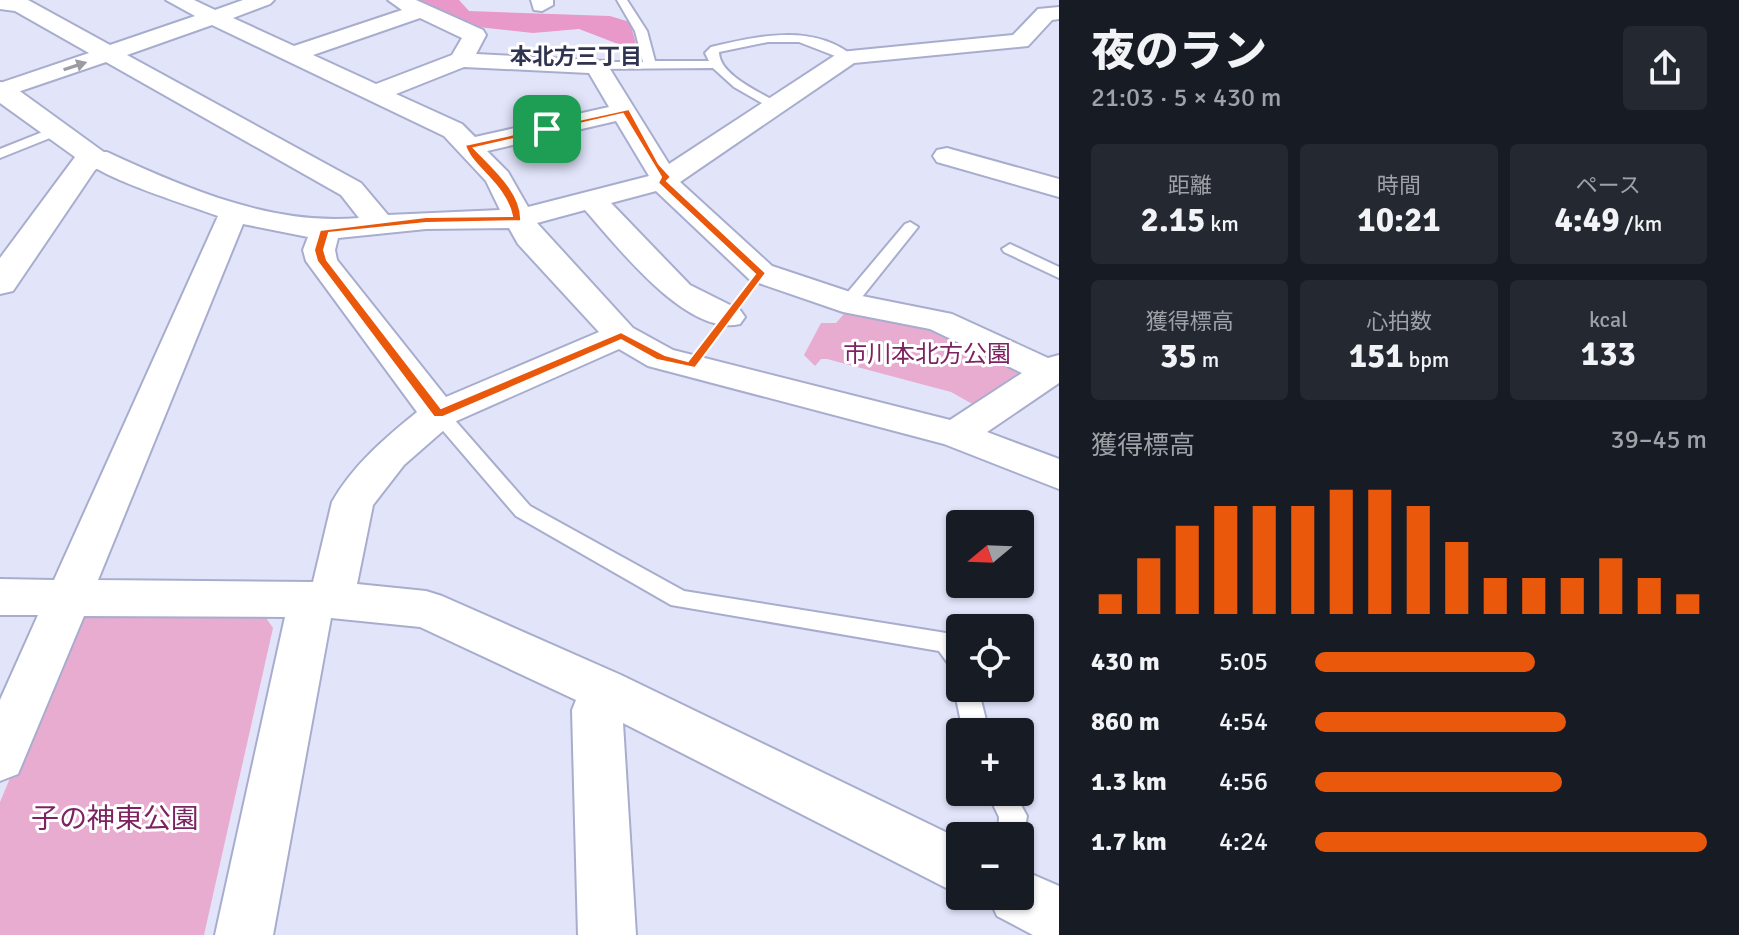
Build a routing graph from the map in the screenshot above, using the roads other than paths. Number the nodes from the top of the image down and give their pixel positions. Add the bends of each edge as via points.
1 (177, 0) edge
2 (263, 0) edge
3 (288, 0) edge
4 (622, 0) edge
5 (0, 3) edge
6 (409, 5) edge
7 (1059, 13) edge
8 (217, 19) junction
9 (112, 54) junction
10 (291, 55) junction
11 (848, 57) junction
12 (461, 60) junction
13 (715, 64) junction
14 (650, 65) junction
15 (597, 66) junction
16 (373, 94) junction
17 (6, 100) edge
18 (774, 106) junction
19 (626, 111) junction
20 (55, 131) junction
21 (468, 147) junction
22 (0, 154) edge
23 (947, 156) dead end
24 (97, 158) junction
25 (664, 179) junction
26 (1059, 188) edge
27 (591, 200) junction
28 (237, 213) junction
29 (518, 219) junction
30 (381, 225) junction
31 (910, 227) dead end
32 (325, 230) junction
33 (1010, 249) dead end
34 (761, 273) junction
35 (1059, 273) edge
36 (0, 283) edge
37 (848, 303) junction
38 (728, 317) junction
39 (621, 335) junction
40 (691, 366) junction
41 (1054, 369) edge
42 (439, 414) junction
43 (956, 434) junction
44 (1059, 475) edge
45 (0, 597) edge
46 (68, 597) junction
47 (321, 600) junction
48 (946, 643) edge
49 (604, 690) junction
50 (0, 758) edge
51 (946, 861) edge
52 (1034, 904) edge
53 (1059, 917) edge
54 (244, 935) edge
55 (607, 935) edge

1 - 8 street
2 - 8 street
3 - 8 street
4 - 14 lane via 641,31
5 - 9 street via 20,5
6 - 10 street
6 - 12 street via 475,35
7 - 11 street via 1046,14 1020,41
8 - 9 street
8 - 10 street
17 -> 9 street
9 - 30 street via 351,189
10 - 16 street
11 - 13 lane via 817,39 786,37 715,49
11 - 18 street
12 - 15 street
12 - 16 street
13 - 14 lane
13 - 18 lane
14 - 15 lane
15 - 19 street
16 - 21 street via 453,130
17 - 20 street
18 - 25 street
19 - 21 street
19 - 25 street
20 - 22 lane
20 - 24 street
21 - 29 street via 498,178
23 - 26 street
24 - 28 street
24 - 36 street via 84,164
25 - 27 street
25 - 34 street
27 - 29 street
27 - 38 street via 678,292
28 - 32 street
28 - 46 street
29 - 30 street
29 - 39 street
30 - 32 street
31 - 37 lane
32 - 42 street via 319,250 322,261
33 - 35 lane
34 - 37 street
34 - 38 street
37 - 41 street via 940,321
38 - 40 street
39 - 40 street via 661,358
39 - 42 street
40 - 43 street
41 - 43 street
42 - 47 street via 390,455 353,502
42 - 48 lane via 523,511 679,599
43 - 44 street
45 - 46 street
46 - 47 street
46 - 50 street
47 - 49 street via 426,609
47 - 54 street
49 - 51 street
49 - 55 street via 597,710
52 - 53 street

